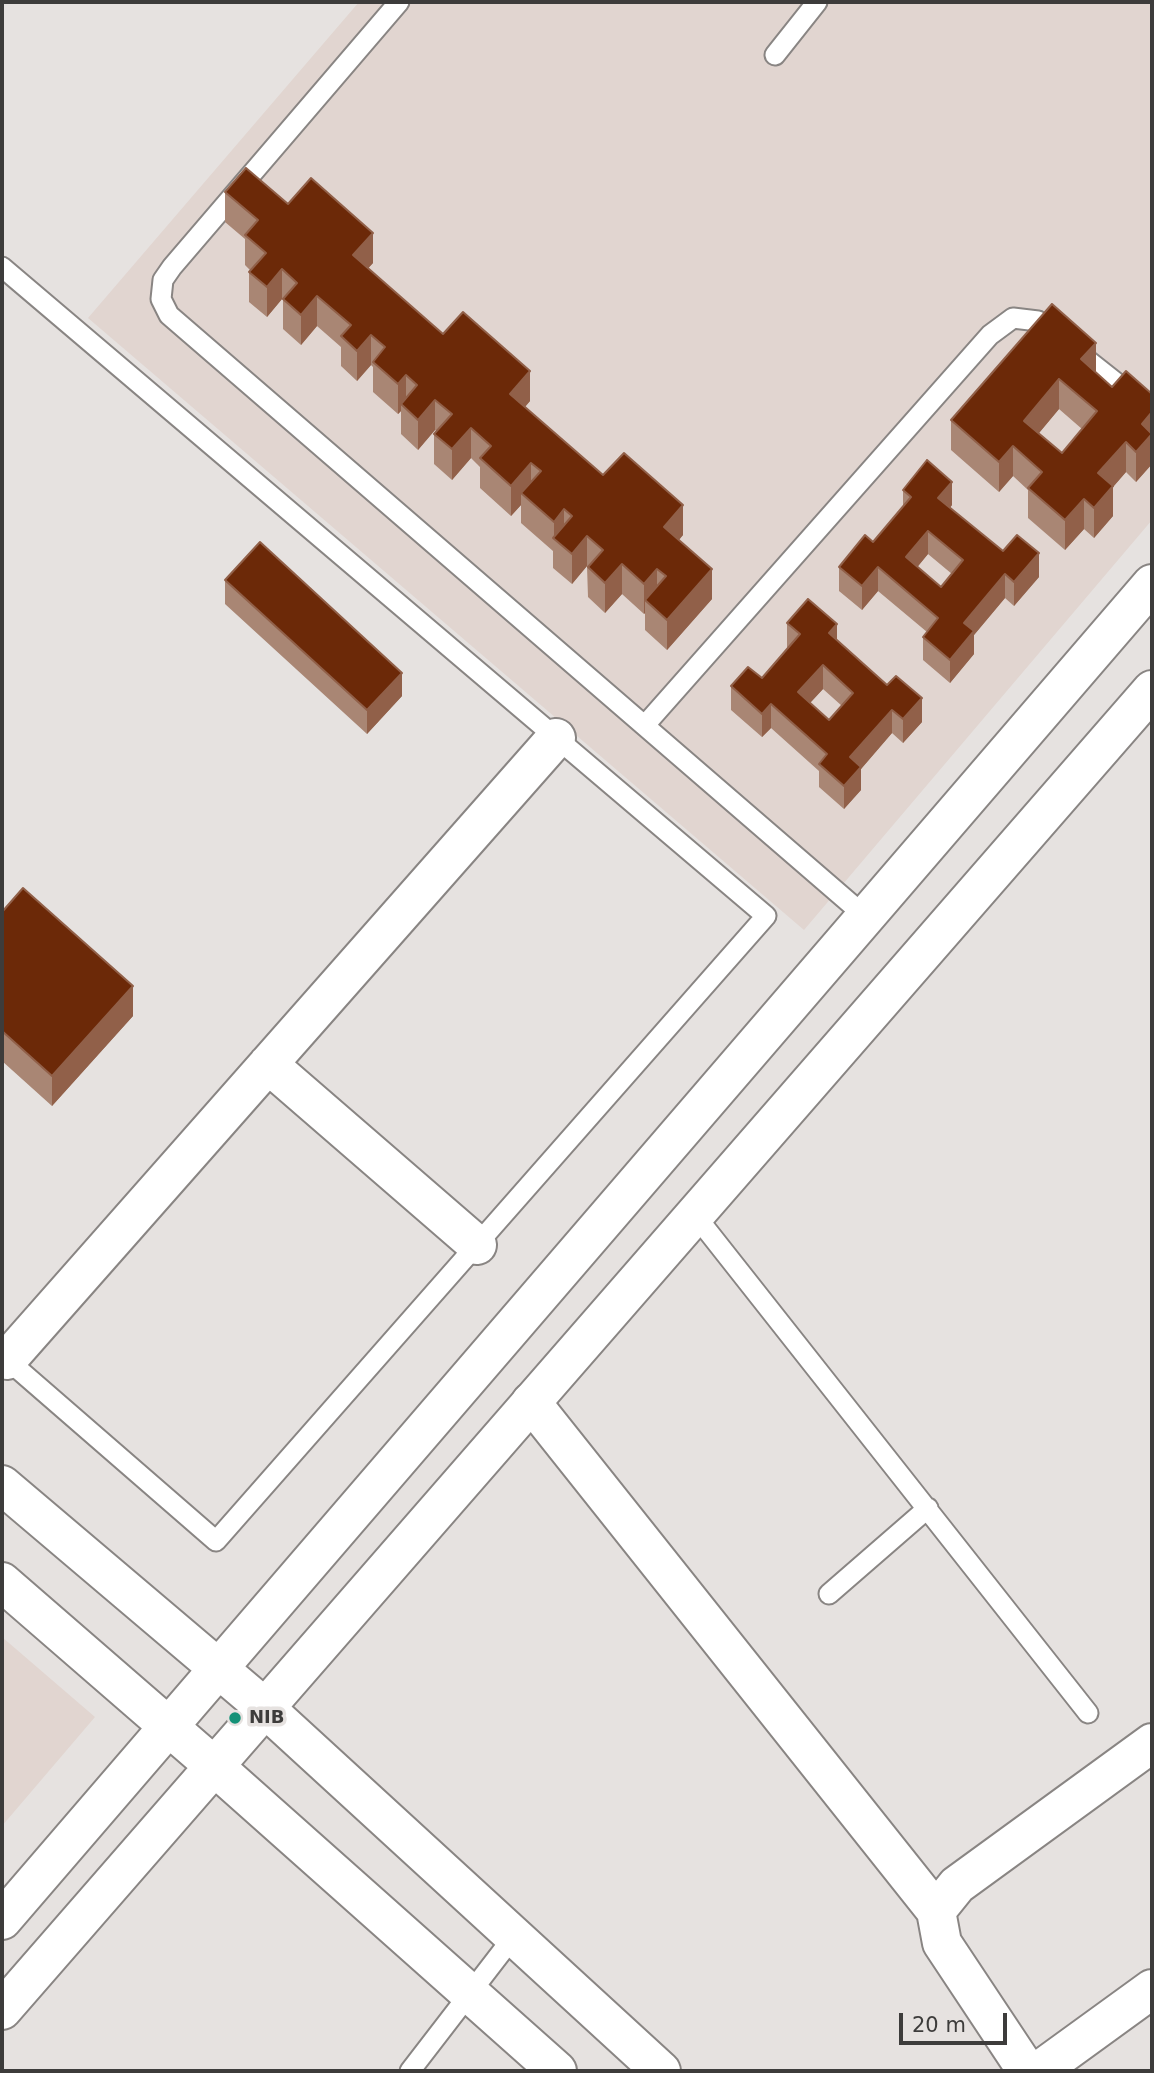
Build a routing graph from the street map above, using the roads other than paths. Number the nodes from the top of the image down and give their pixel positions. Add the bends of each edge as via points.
1 (399, 2) edge
2 (817, 2) edge
3 (775, 55) dead end
4 (2, 268) edge
5 (1152, 411) edge
6 (1152, 584) edge
7 (1148, 704) edge
8 (645, 725) junction
9 (556, 738) junction
10 (866, 917) junction
11 (268, 1064) junction
12 (695, 1215) junction
13 (477, 1245) junction
14 (4, 1358) edge
15 (531, 1402) junction
16 (2, 1485) edge
17 (928, 1508) junction
18 (2, 1582) edge
19 (830, 1594) dead end
20 (219, 1670) junction
21 (265, 1708) junction
22 (1088, 1713) dead end
23 (169, 1727) junction
24 (1152, 1743) edge
25 (214, 1766) junction
26 (936, 1911) junction
27 (2, 1920) edge
28 (514, 1937) junction
29 (1152, 1989) edge
30 (468, 1993) junction
31 (2, 2010) edge
32 (410, 2071) edge
33 (557, 2071) edge
34 (661, 2071) edge
35 (1027, 2071) edge
36 (1039, 2071) edge

1 - 8 lane via 172,267 163,280 161,299 169,315
2 - 3 lane
4 - 9 lane
5 - 8 lane via 1038,321 1013,318 990,335
6 - 10 street
7 - 12 street
8 - 10 lane
9 - 11 street
9 - 13 lane via 766,916
10 - 20 street
11 - 13 street
11 - 14 street
12 - 15 street
12 - 17 lane
13 - 14 lane via 216,1541
15 - 21 street
15 - 26 street
16 - 20 street
17 - 19 lane
17 - 22 lane
18 - 23 street
20 - 21 street
20 - 23 street
21 - 25 street
21 - 28 street
23 - 25 street
23 - 27 street
24 - 26 street via 957,1885
25 - 30 street
25 - 31 street
26 - 35 street via 942,1943
28 - 30 lane
28 - 34 street
29 - 36 street
30 - 32 lane
30 - 33 street

